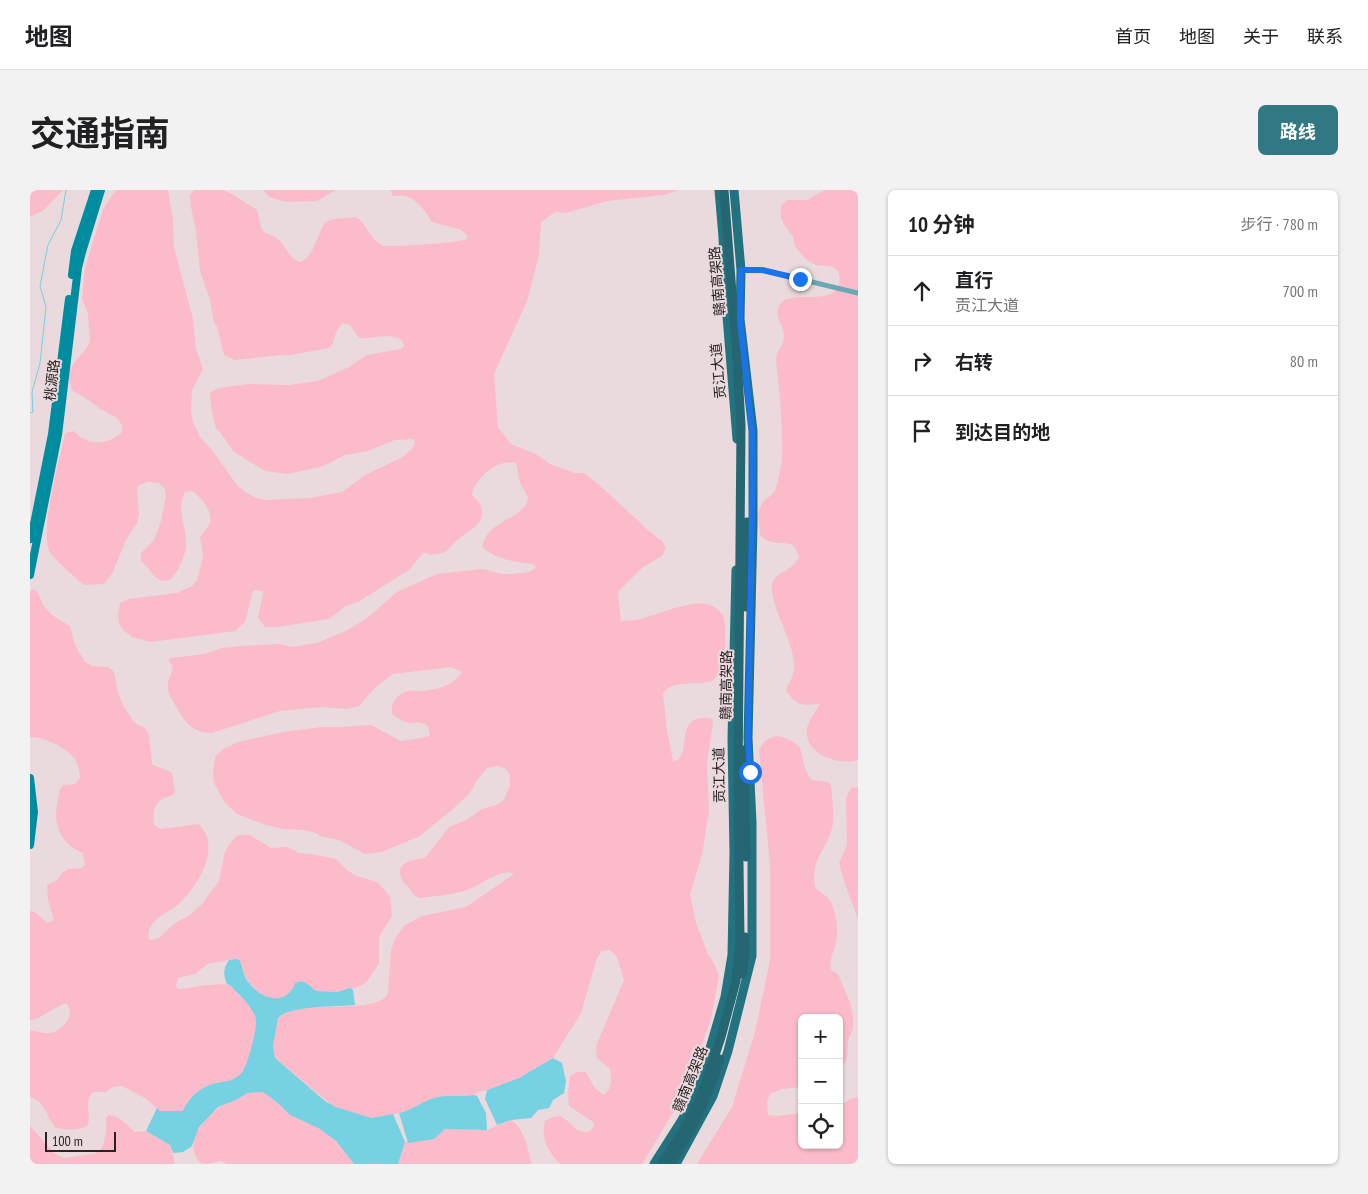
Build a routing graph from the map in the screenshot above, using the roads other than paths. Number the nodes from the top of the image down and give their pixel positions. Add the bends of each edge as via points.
1 (95, 190) edge
2 (101, 190) edge
3 (719, 190) edge
4 (724, 190) edge
5 (729, 190) edge
6 (734, 190) edge
7 (741, 270) junction
8 (858, 293) edge
9 (736, 526) junction
10 (753, 526) junction
11 (30, 547) edge
12 (744, 568) junction
13 (30, 575) edge
14 (30, 778) edge
15 (30, 845) edge
16 (654, 1164) edge
17 (661, 1164) edge
18 (670, 1164) edge
19 (676, 1164) edge

1 - 11 main road, 桃源路 via 75,251 52,434
2 - 13 main road, 桃源路 via 78,268 58,435
3 - 9 main road, 贡江大道 via 737,432
4 - 12 highway, 赣南高架路 via 741,425
5 - 12 highway, 赣南高架路 via 746,424
6 - 7 main road, 贡江大道
7 - 8 street via 762,270
7 - 10 main road, 贡江大道 via 740,319 752,431
9 - 12 highway
9 - 16 main road, 贡江大道 via 732,955 725,998 699,1086
10 - 12 highway
10 - 19 main road, 贡江大道 via 748,738 752,956 713,1096
12 - 17 highway, 赣南高架路 via 738,786 740,940 736,981 704,1088 683,1131
12 - 18 highway, 赣南高架路 via 745,953 734,1013 712,1083
14 - 15 main road via 34,812

